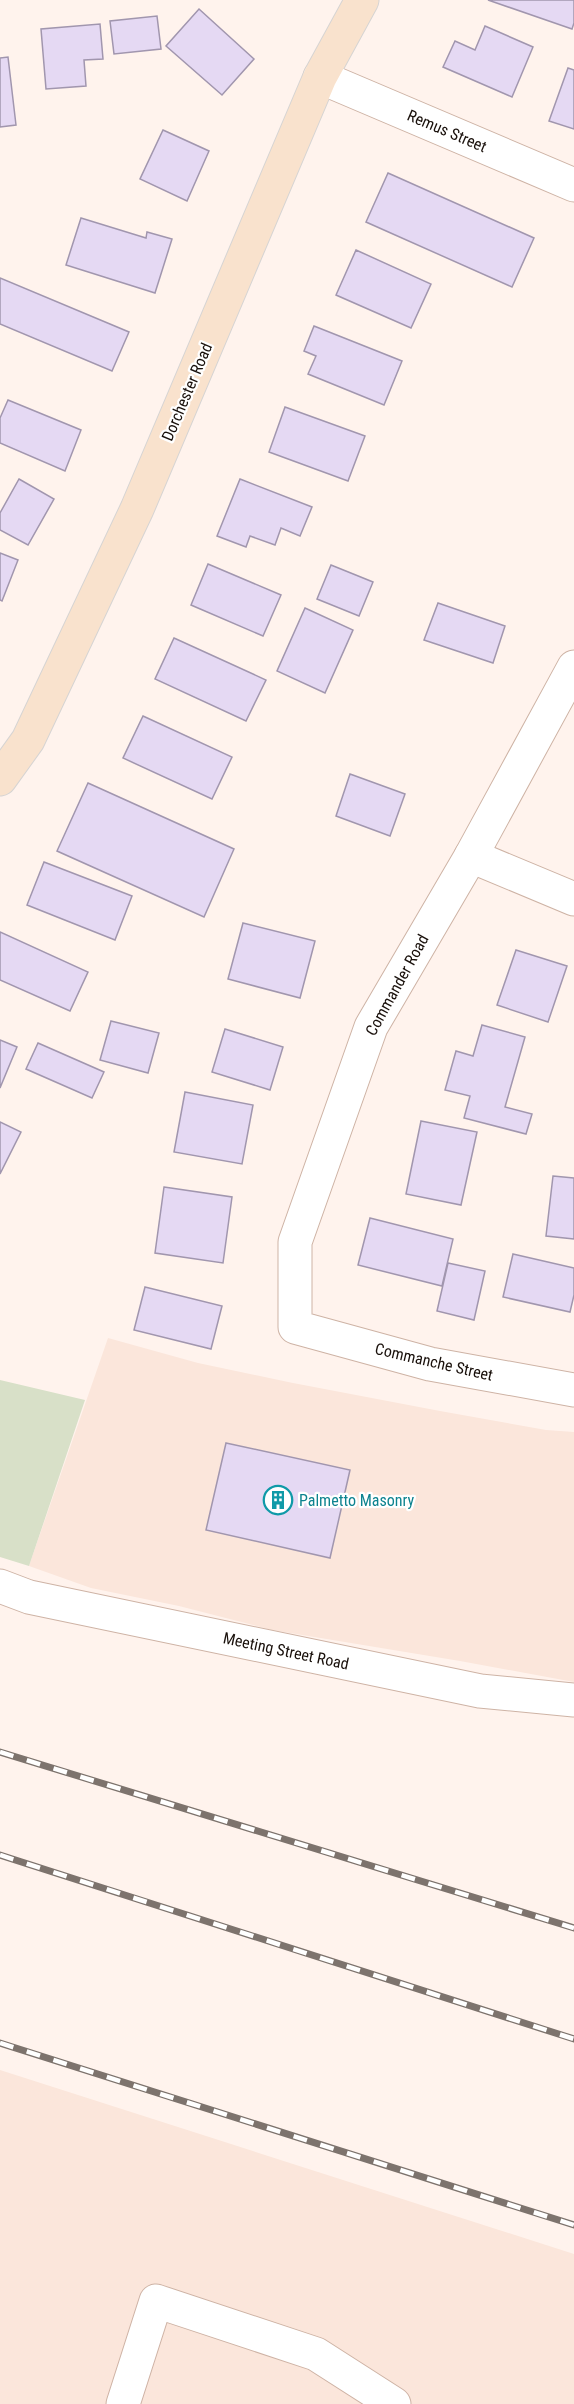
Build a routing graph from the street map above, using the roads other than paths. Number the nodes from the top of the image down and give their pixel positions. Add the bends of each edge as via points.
1 (363, 0) edge
2 (320, 77) junction
3 (574, 185) edge
4 (574, 667) edge
5 (0, 779) edge
6 (471, 856) junction
7 (574, 899) edge
8 (295, 1328) joint
9 (574, 1390) edge
10 (0, 1586) edge
11 (574, 1700) edge
12 (123, 2404) edge
13 (394, 2404) edge

1 - 2 main road, Dorchester Road
2 - 3 street, Remus Street
2 - 5 main road, Dorchester Road via 138,509 28,740
4 - 6 street, Commander Road
6 - 7 street
6 - 8 street, Commander Road via 371,1027 295,1242
8 - 9 street, Commanche Street via 430,1364
10 - 11 street, Meeting Street Road via 29,1597 480,1691
12 - 13 street via 156,2301 316,2354

